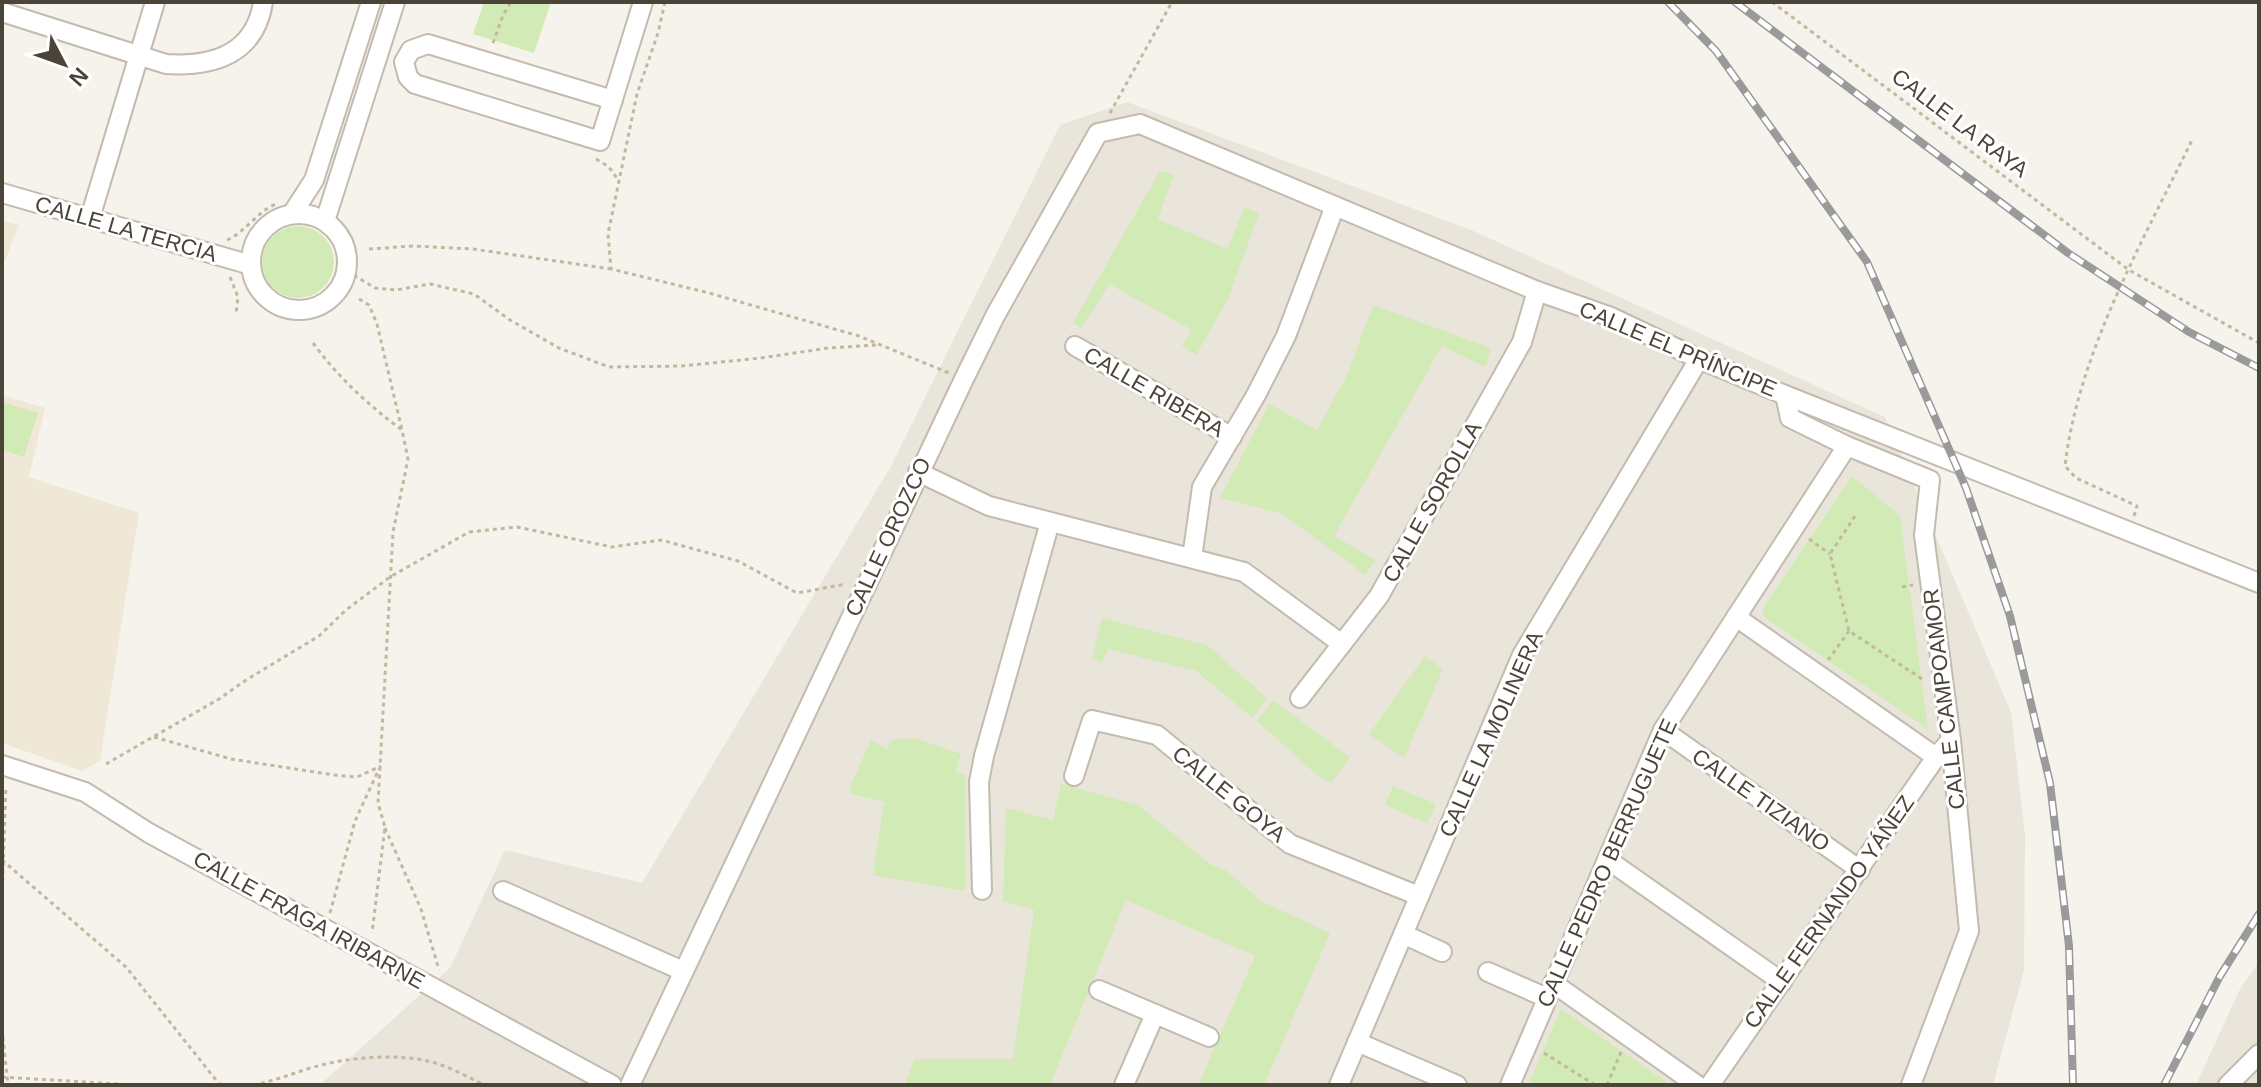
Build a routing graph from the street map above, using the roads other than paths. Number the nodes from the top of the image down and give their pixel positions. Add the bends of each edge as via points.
1 (155, 2) edge
2 (263, 2) edge
3 (371, 2) edge
4 (395, 2) edge
5 (643, 2) edge
6 (2, 12) edge
7 (140, 55) junction
8 (613, 100) junction
9 (1098, 133) joint
10 (2, 193) edge
11 (1335, 206) junction
12 (288, 207) junction
13 (90, 218) junction
14 (325, 221) junction
15 (251, 265) junction
16 (1537, 291) junction
17 (1075, 346) dead end
18 (1699, 359) junction
19 (1785, 395) junction
20 (1232, 437) junction
21 (1847, 446) junction
22 (918, 472) junction
23 (1050, 522) junction
24 (1192, 558) junction
25 (2259, 583) edge
26 (1736, 617) junction
27 (1342, 644) junction
28 (1300, 698) dead end
29 (1663, 730) junction
30 (1951, 740) junction
31 (1936, 757) junction
32 (4, 774) edge
33 (1074, 776) dead end
34 (1608, 860) junction
35 (1860, 870) junction
36 (982, 890) dead end
37 (503, 891) dead end
38 (1419, 896) junction
39 (1403, 934) junction
40 (1442, 952) dead end
41 (683, 971) junction
42 (1488, 972) dead end
43 (1782, 982) junction
44 (1099, 990) dead end
45 (1550, 990) junction
46 (1155, 1014) junction
47 (1209, 1037) dead end
48 (1357, 1042) junction
49 (2259, 1054) edge
50 (612, 1085) edge
51 (630, 1085) edge
52 (1124, 1085) edge
53 (1339, 1085) edge
54 (1457, 1085) edge
55 (1510, 1085) edge
56 (1697, 1085) edge
57 (1710, 1085) edge
58 (1911, 1085) edge
59 (2228, 1085) edge

1 - 7 street
2 - 7 street via 253,31 236,51 217,62 166,64
3 - 12 street via 314,180
4 - 14 street
5 - 8 street
6 - 7 street
7 - 13 street
8 - 8 street via 428,44 411,50 404,62 415,84 600,141
9 - 11 street, CALLE EL PRÍNCIPE via 1140,124
9 - 22 street, CALLE OROZCO via 995,316
10 - 13 street, CALLE LA TERCIA
11 - 16 street, CALLE EL PRÍNCIPE
11 - 20 street via 1286,336
12 - 14 street
12 - 15 street via 262,231
13 - 15 street, CALLE LA TERCIA
14 - 15 street via 343,243 347,271 334,296 322,304 309,309 281,307 260,290
16 - 18 street, CALLE EL PRÍNCIPE via 1611,317
16 - 27 street, CALLE SOROLLA via 1522,342 1379,596
17 - 20 street, CALLE RIBERA
18 - 19 street, CALLE EL PRÍNCIPE
18 - 38 street, CALLE LA MOLINERA via 1522,655
19 - 21 street, CALLE CAMPOAMOR via 1790,418
19 - 25 street, CALLE EL PRÍNCIPE
20 - 24 street via 1202,487
21 - 26 street, CALLE PEDRO BERRUGUETE
21 - 30 street, CALLE CAMPOAMOR via 1930,480 1924,535
22 - 23 street via 989,506
22 - 41 street, CALLE OROZCO
23 - 24 street
23 - 36 street via 981,769
24 - 27 street via 1244,572
26 - 29 street, CALLE PEDRO BERRUGUETE
26 - 31 street
27 - 28 street, CALLE SOROLLA
29 - 34 street, CALLE PEDRO BERRUGUETE
29 - 35 street, CALLE TIZIANO
30 - 31 street, CALLE FERNANDO YÁÑEZ
30 - 58 street, CALLE CAMPOAMOR via 1969,931
31 - 35 street, CALLE FERNANDO YÁÑEZ
32 - 50 street, CALLE FRAGA IRIBARNE via 85,792 149,833
33 - 38 street, CALLE GOYA via 1092,720 1157,735 1290,844
34 - 43 street
34 - 45 street, CALLE PEDRO BERRUGUETE
35 - 43 street, CALLE FERNANDO YÁÑEZ
37 - 41 street
38 - 39 street, CALLE LA MOLINERA
39 - 40 street
39 - 48 street, CALLE LA MOLINERA
41 - 51 street, CALLE OROZCO
42 - 45 street
43 - 57 street, CALLE FERNANDO YÁÑEZ
44 - 46 street
45 - 55 street, CALLE PEDRO BERRUGUETE
45 - 56 street
46 - 47 street
46 - 52 street
48 - 53 street, CALLE LA MOLINERA
48 - 54 street
49 - 59 street

